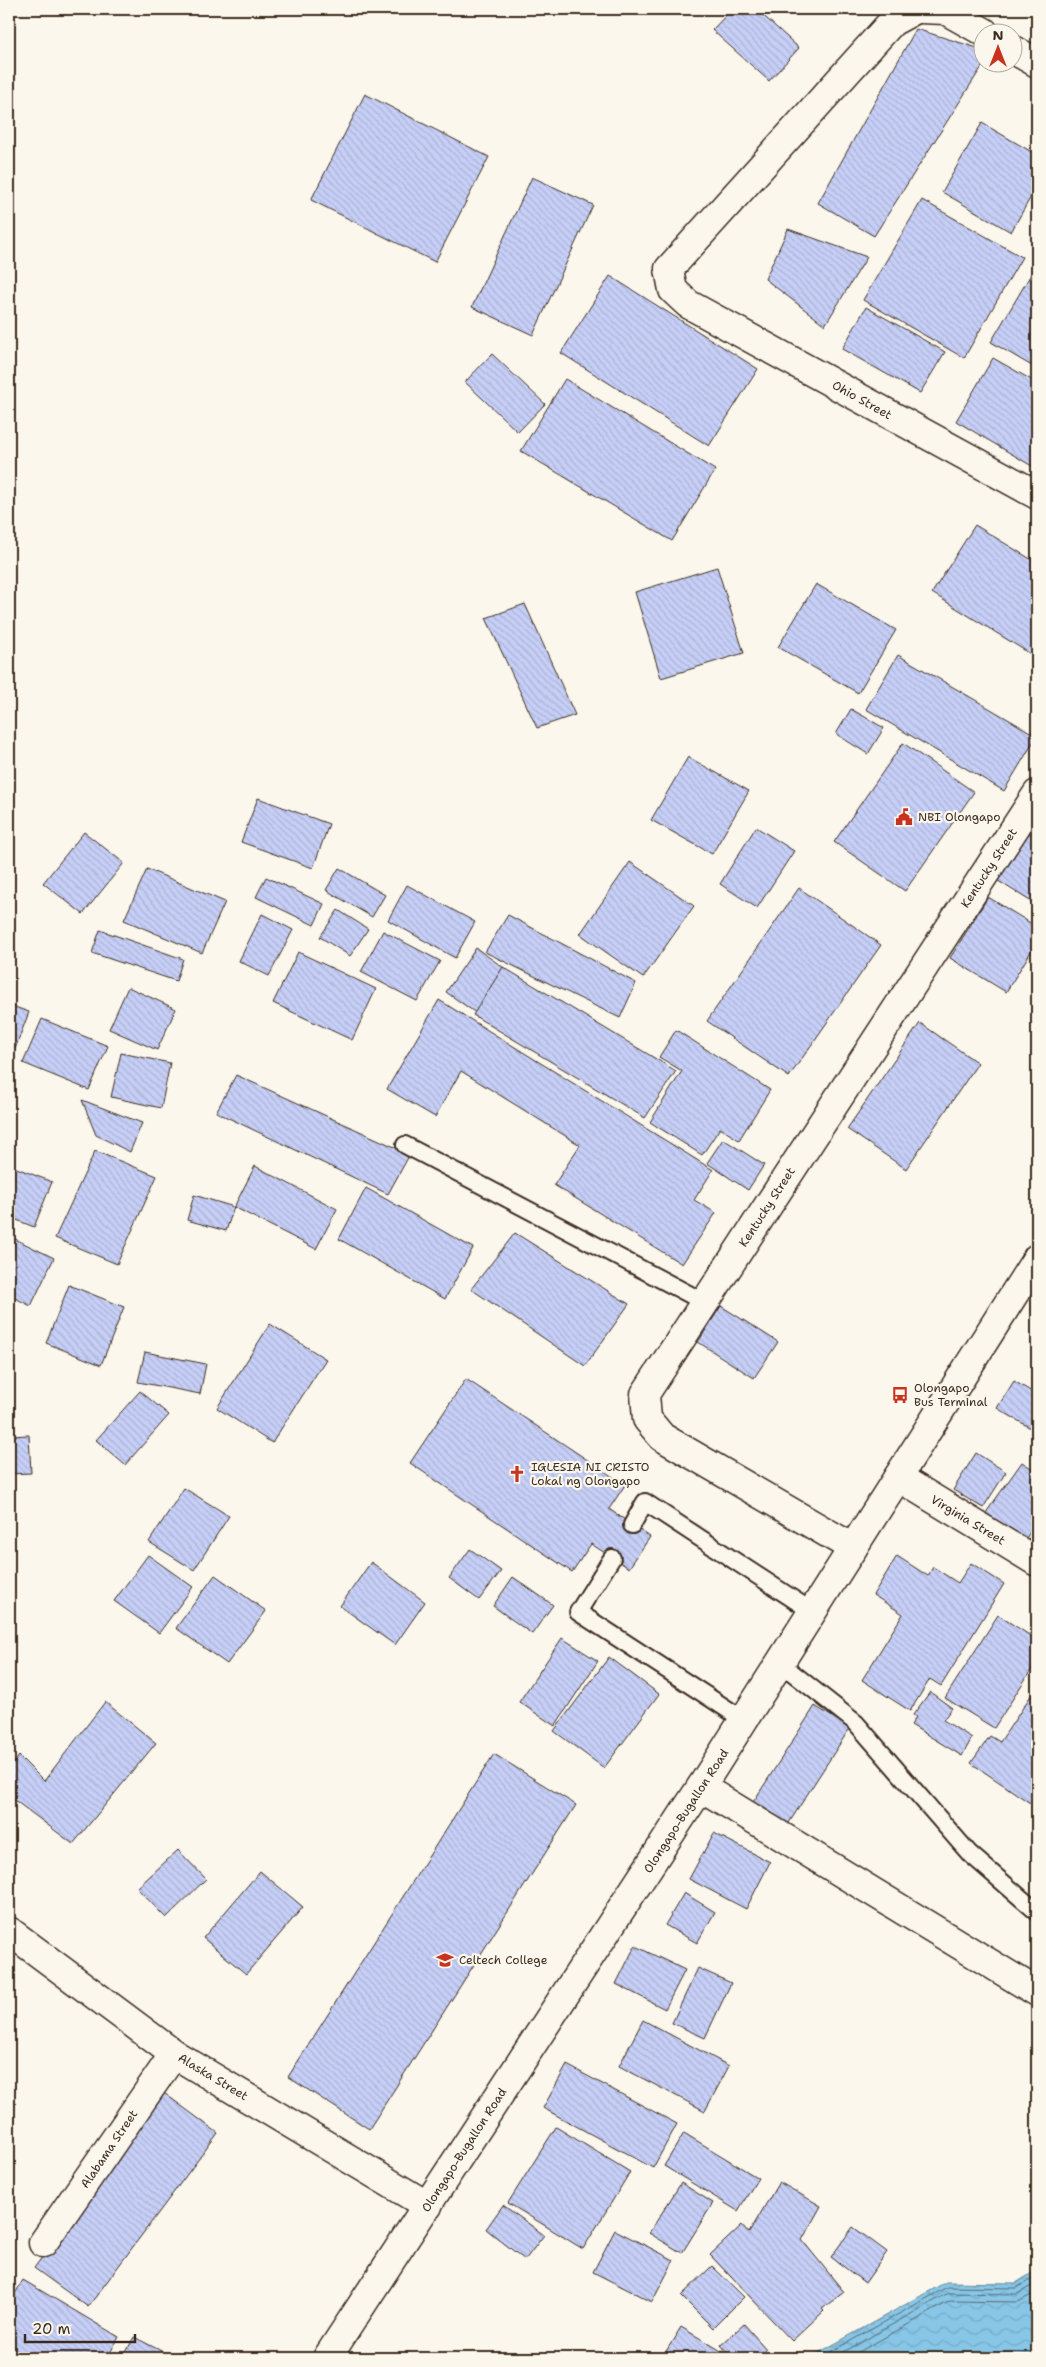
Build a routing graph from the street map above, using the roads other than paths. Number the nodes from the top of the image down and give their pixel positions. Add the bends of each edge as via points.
1 (916, 9) edge
2 (921, 9) edge
3 (974, 26) edge
4 (1024, 56) edge
5 (1037, 63) edge
6 (1037, 495) edge
7 (1037, 794) edge
8 (405, 1145) dead end
9 (1037, 1258) edge
10 (704, 1302) junction
11 (898, 1477) junction
12 (632, 1525) dead end
13 (853, 1548) junction
14 (612, 1558) dead end
15 (1037, 1562) edge
16 (813, 1612) junction
17 (780, 1663) junction
18 (744, 1720) junction
19 (701, 1787) junction
20 (1037, 1912) edge
21 (9, 1932) edge
22 (1037, 1992) edge
23 (174, 2054) junction
24 (428, 2206) junction
25 (43, 2243) dead end
26 (327, 2358) edge

1 - 6 street, Ohio Street via 892,22 669,269 673,290 688,304
2 - 3 street via 945,10
4 - 5 street
7 - 10 street, Kentucky Street
8 - 10 lane
9 - 11 street, Olongapo-Bugallon Road
10 - 13 street, Kentucky Street via 645,1394 647,1419 662,1437
11 - 13 street, Olongapo-Bugallon Road
11 - 15 street, Virginia Street
12 - 16 lane via 645,1502
13 - 16 street, Olongapo-Bugallon Road
14 - 18 lane via 578,1612
16 - 17 street, Olongapo-Bugallon Road
17 - 18 street, Olongapo-Bugallon Road
17 - 20 lane via 856,1723 969,1853
18 - 19 street, Olongapo-Bugallon Road
19 - 22 street
19 - 24 street, Olongapo-Bugallon Road
21 - 23 street, Alaska Street
23 - 24 street, Alaska Street
23 - 25 street, Alabama Street
24 - 26 street, Olongapo-Bugallon Road

